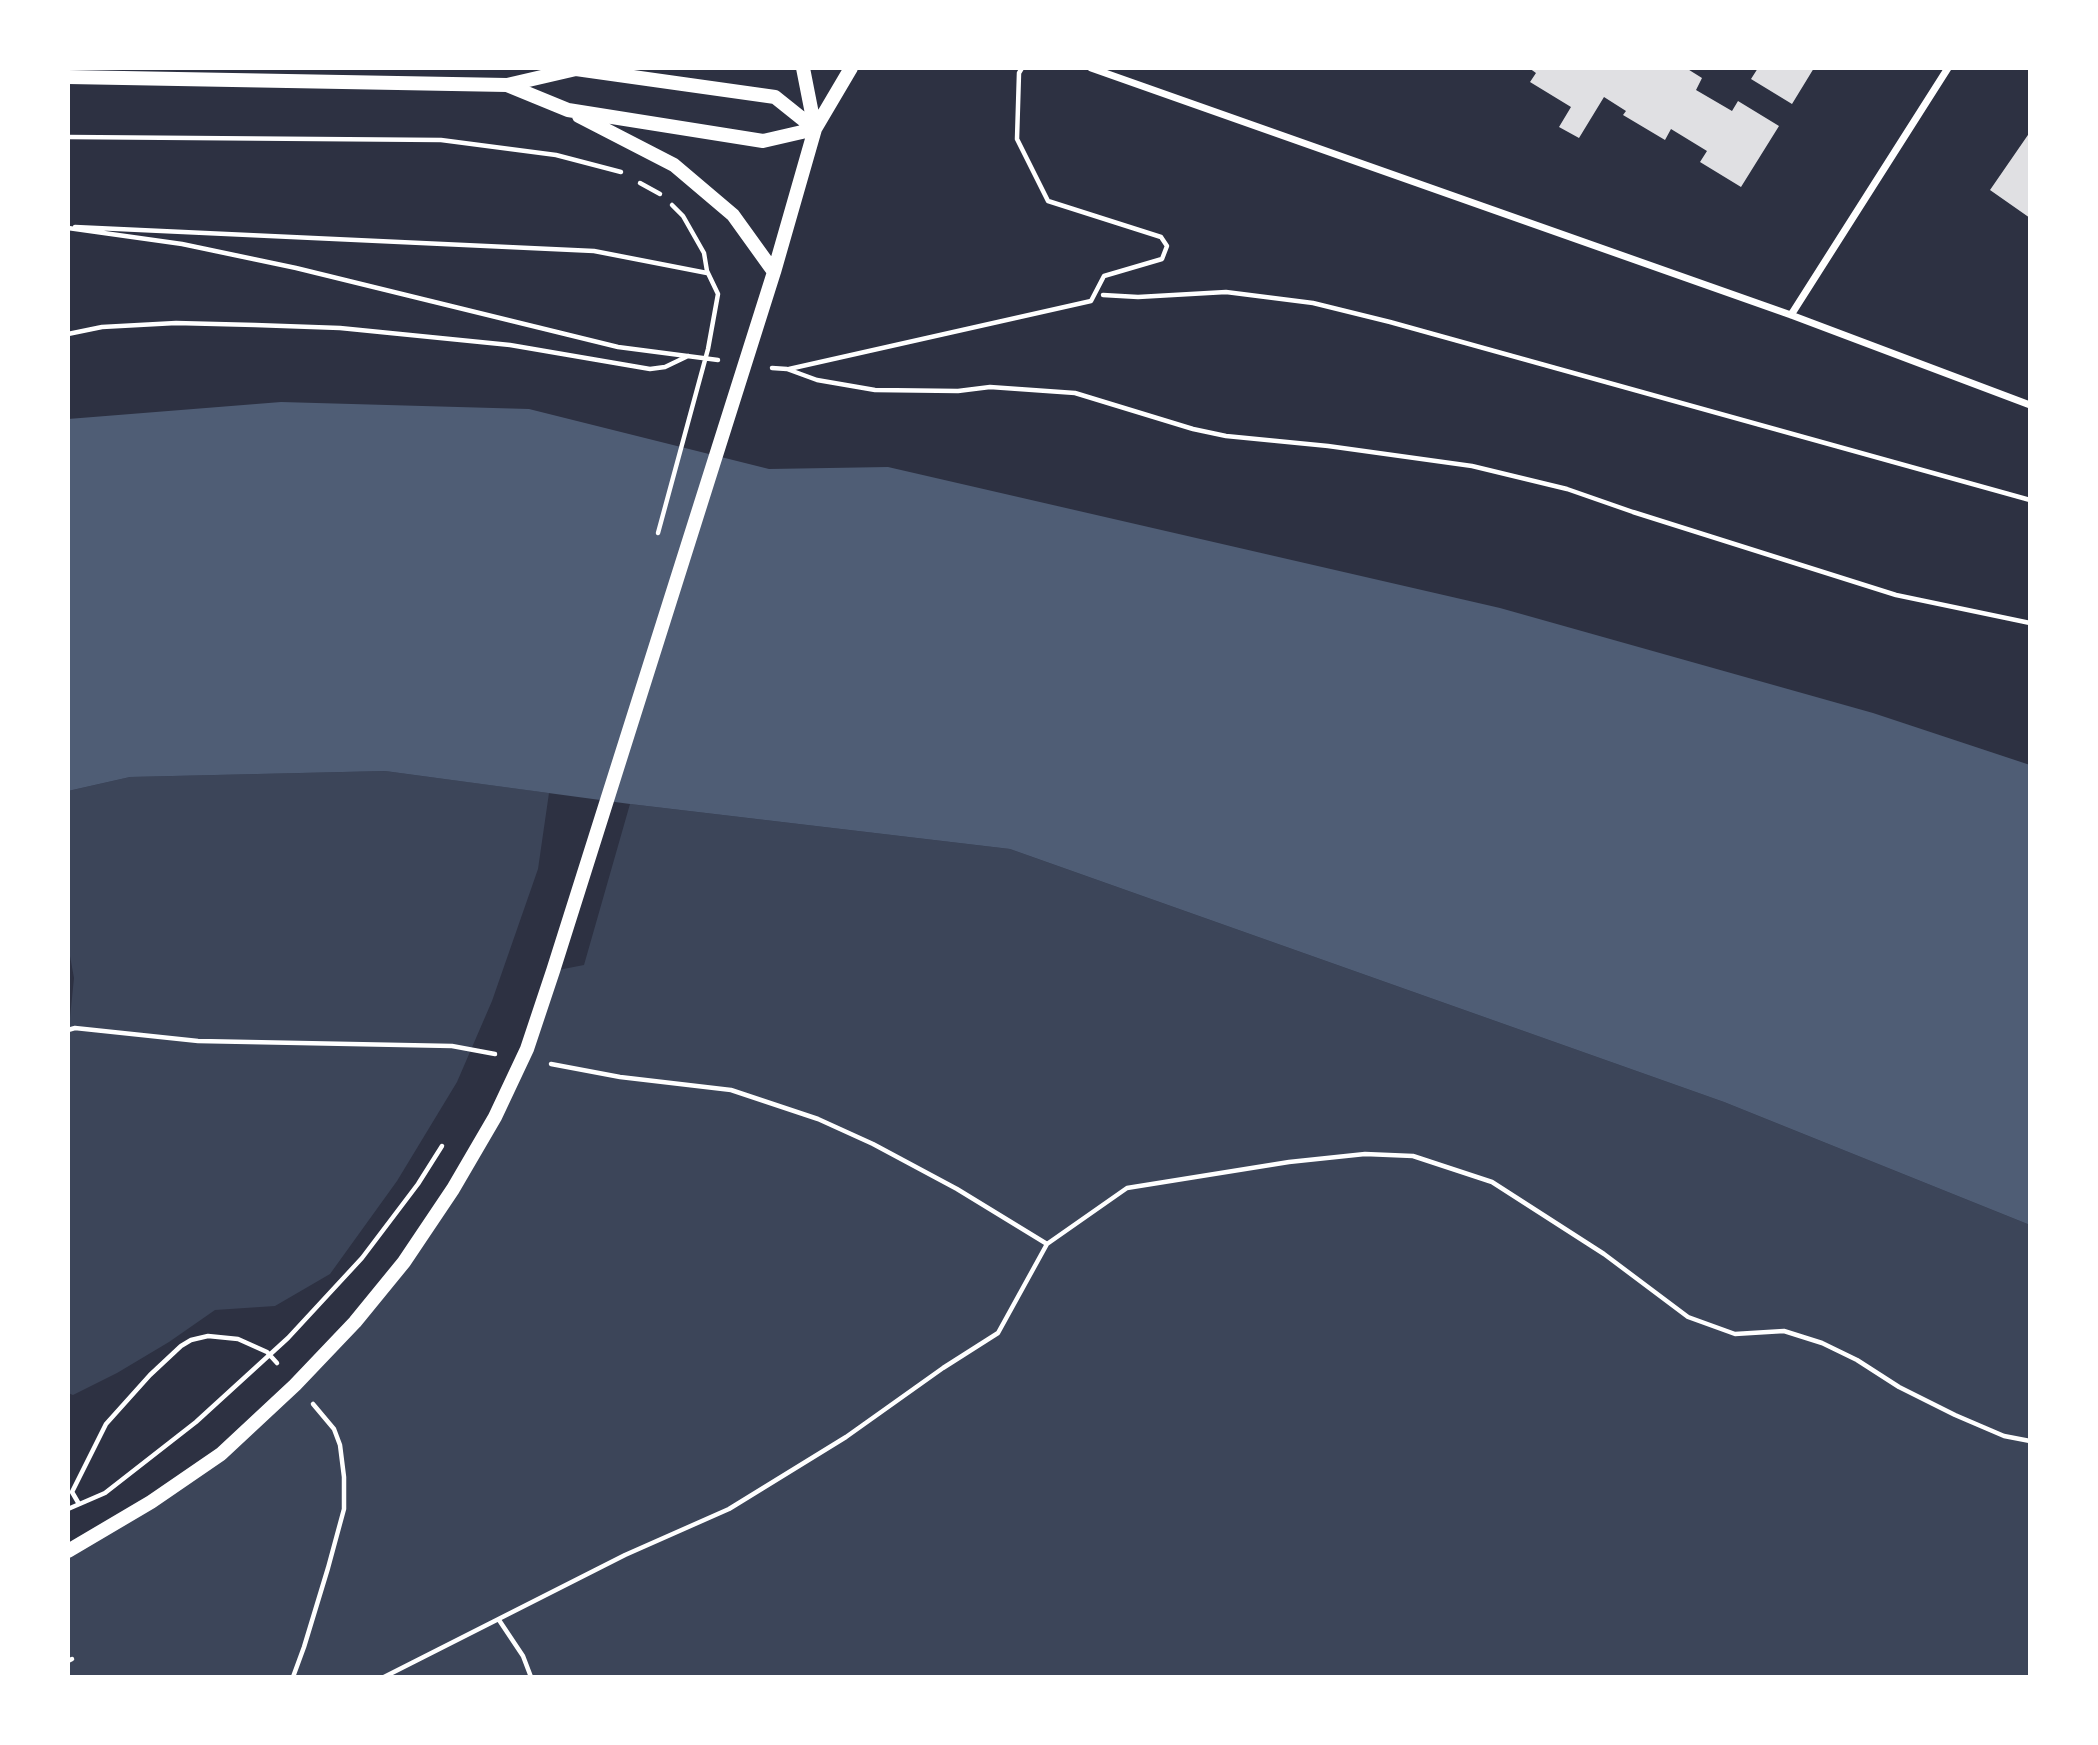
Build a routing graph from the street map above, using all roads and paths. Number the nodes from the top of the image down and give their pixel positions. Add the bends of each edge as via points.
1 (803, 68) edge
2 (851, 68) edge
3 (1014, 68) edge
4 (1091, 68) edge
5 (1948, 68) edge
6 (1021, 71) edge
7 (68, 76) edge
8 (507, 85) junction
9 (568, 110) junction
10 (815, 129) junction
11 (68, 138) edge
12 (68, 228) edge
13 (774, 272) junction
14 (708, 273) junction
15 (1103, 295) dead end
16 (1791, 315) junction
17 (68, 334) edge
18 (689, 355) junction
19 (729, 361) dead end
20 (770, 367) dead end
21 (787, 369) junction
22 (2030, 405) edge
23 (2030, 500) edge
24 (655, 545) dead end
25 (2030, 623) edge
26 (68, 1030) edge
27 (497, 1048) dead end
28 (504, 1055) dead end
29 (491, 1059) dead end
30 (542, 1062) dead end
31 (446, 1139) dead end
32 (1048, 1244) junction
33 (267, 1352) dead end
34 (328, 1421) dead end
35 (2030, 1441) edge
36 (70, 1490) edge
37 (79, 1504) junction
38 (68, 1509) edge
39 (68, 1551) edge
40 (499, 1620) junction
41 (293, 1677) edge
42 (384, 1677) edge
43 (531, 1677) edge

1 - 10 main road
2 - 10 main road
3 - 6 path
4 - 16 street
5 - 16 street
6 - 21 path via 1017,139 1048,201 1161,237 1167,246 1162,258 1104,276 1091,301
7 - 8 main road
8 - 9 main road
8 - 10 main road via 576,69 775,97
9 - 10 main road via 763,141
9 - 13 main road via 674,166 733,215
10 - 13 main road
11 - 14 path via 441,140 556,155 620,172 663,196 683,216 704,253
12 - 14 path via 594,251
12 - 18 path via 182,244 618,347
13 - 39 main road via 527,1049 495,1117 404,1262 295,1385 221,1454
14 - 24 path via 718,294
15 - 23 path via 1226,292 1313,303
16 - 22 street
17 - 18 path via 165,323 255,325 340,328 510,345 650,369
18 - 19 path
20 - 21 path
21 - 25 path via 817,380 875,390 990,387 1075,393 1226,436 1472,466 1567,489 1896,595
26 - 28 path via 198,1041 452,1046
27 - 29 path
30 - 32 path via 731,1090 818,1119 957,1189
31 - 37 path via 362,1258 288,1338 196,1422 105,1493
32 - 35 path via 1127,1188 1289,1162 1365,1154 1413,1156 1492,1182 1604,1254 1688,1317 1735,1334 1784,1331 1822,1343 1955,1415 2004,1436
32 - 40 path via 998,1333 846,1437 729,1508
33 - 36 path via 222,1336 181,1346 106,1424
34 - 41 path via 340,1444 344,1509
36 - 37 path
37 - 38 path
40 - 42 path
40 - 43 path

